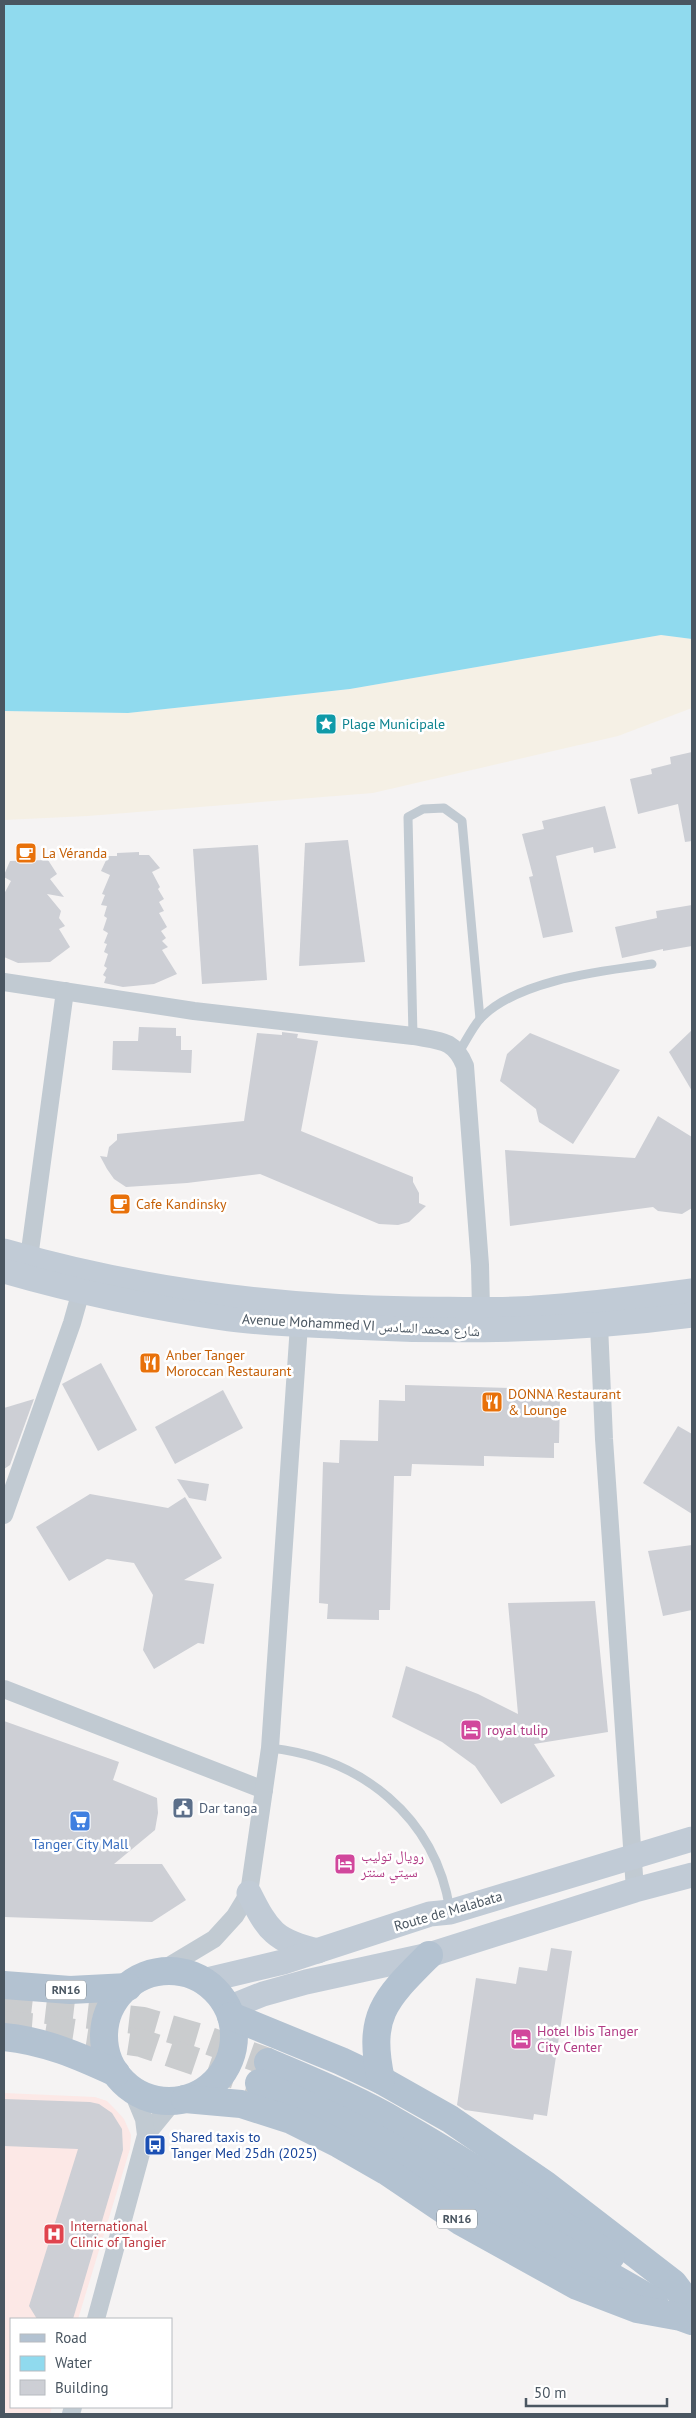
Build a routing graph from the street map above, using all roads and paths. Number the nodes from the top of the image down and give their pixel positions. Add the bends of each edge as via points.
1 (652, 964) dead end
2 (4, 982) edge
3 (65, 991) junction
4 (480, 1019) junction
5 (413, 1036) junction
6 (459, 1052) junction
7 (4, 1251) edge
8 (29, 1258) junction
9 (4, 1271) edge
10 (81, 1291) junction
11 (692, 1291) edge
12 (481, 1310) junction
13 (692, 1316) edge
14 (299, 1325) junction
15 (599, 1325) junction
16 (4, 1515) edge
17 (4, 1689) edge
18 (270, 1748) junction
19 (264, 1790) junction
20 (692, 1839) edge
21 (634, 1856) junction
22 (692, 1874) edge
23 (635, 1890) junction
24 (249, 1893) junction
25 (450, 1912) junction
26 (318, 1951) junction
27 (429, 1955) junction
28 (159, 1972) junction
29 (203, 1981) junction
30 (4, 1985) edge
31 (128, 1986) junction
32 (230, 2012) junction
33 (4, 2037) edge
34 (264, 2072) tunnel mouth
35 (381, 2080) junction
36 (124, 2082) junction
37 (179, 2101) junction
38 (146, 2135) junction
39 (689, 2312) edge
40 (96, 2318) edge

1 - 4 lane via 589,973 518,992
2 - 3 street
3 - 5 street via 203,1012
3 - 8 street
4 - 5 lane via 462,821 444,808 422,809 408,817
4 - 6 lane
5 - 6 street via 436,1040
6 - 12 street via 465,1066
7 - 8 main road, Avenue Mohammed VI شارع محمد السادس
8 - 12 main road, Avenue Mohammed VI شارع محمد السادس via 138,1284 224,1297 311,1305
9 - 10 main road, Avenue Mohammed VI شارع محمد السادس
10 - 14 main road, Avenue Mohammed VI شارع محمد السادس via 228,1318
10 - 16 street
11 - 12 main road, Avenue Mohammed VI شارع محمد السادس via 586,1304
13 - 15 main road, Avenue Mohammed VI شارع محمد السادس
14 - 15 main road, Avenue Mohammed VI شارع محمد السادس via 483,1331
14 - 18 street
15 - 21 street
17 - 19 street
18 - 19 street
18 - 25 lane via 323,1758 347,1769 388,1797 411,1820 431,1849 446,1888
19 - 24 street
20 - 21 main road, Route de Malabata
21 - 23 street
21 - 25 main road, Route de Malabata
22 - 23 main road
23 - 27 main road
24 - 26 main road via 261,1916 281,1940
24 - 28 street via 235,1916 214,1939
25 - 26 main road, Route de Malabata via 430,1914
26 - 29 main road, Route de Malabata via 248,1972
27 - 32 main road via 263,1994
27 - 35 main road via 394,1989 382,2008 375,2052
28 - 29 main road, RN16 via 190,1974
28 - 31 main road, RN16 via 137,1979
29 - 32 main road, RN16 via 218,1992
30 - 31 main road, RN16 via 70,1990
31 - 36 main road, RN16 via 114,2001 106,2018 103,2038 107,2057
32 - 35 main road
32 - 37 main road via 233,2051 226,2068 202,2093
33 - 36 main road, RN16 via 59,2048
34 - 39 main road via 345,2095 397,2122 474,2167
35 - 39 main road via 450,2119 546,2186 673,2283
36 - 37 main road, RN16 via 152,2100
36 - 38 street via 142,2112
37 - 38 street
37 - 39 main road, RN16 via 240,2104 291,2120 370,2162 460,2220 577,2286 638,2309
38 - 40 street

